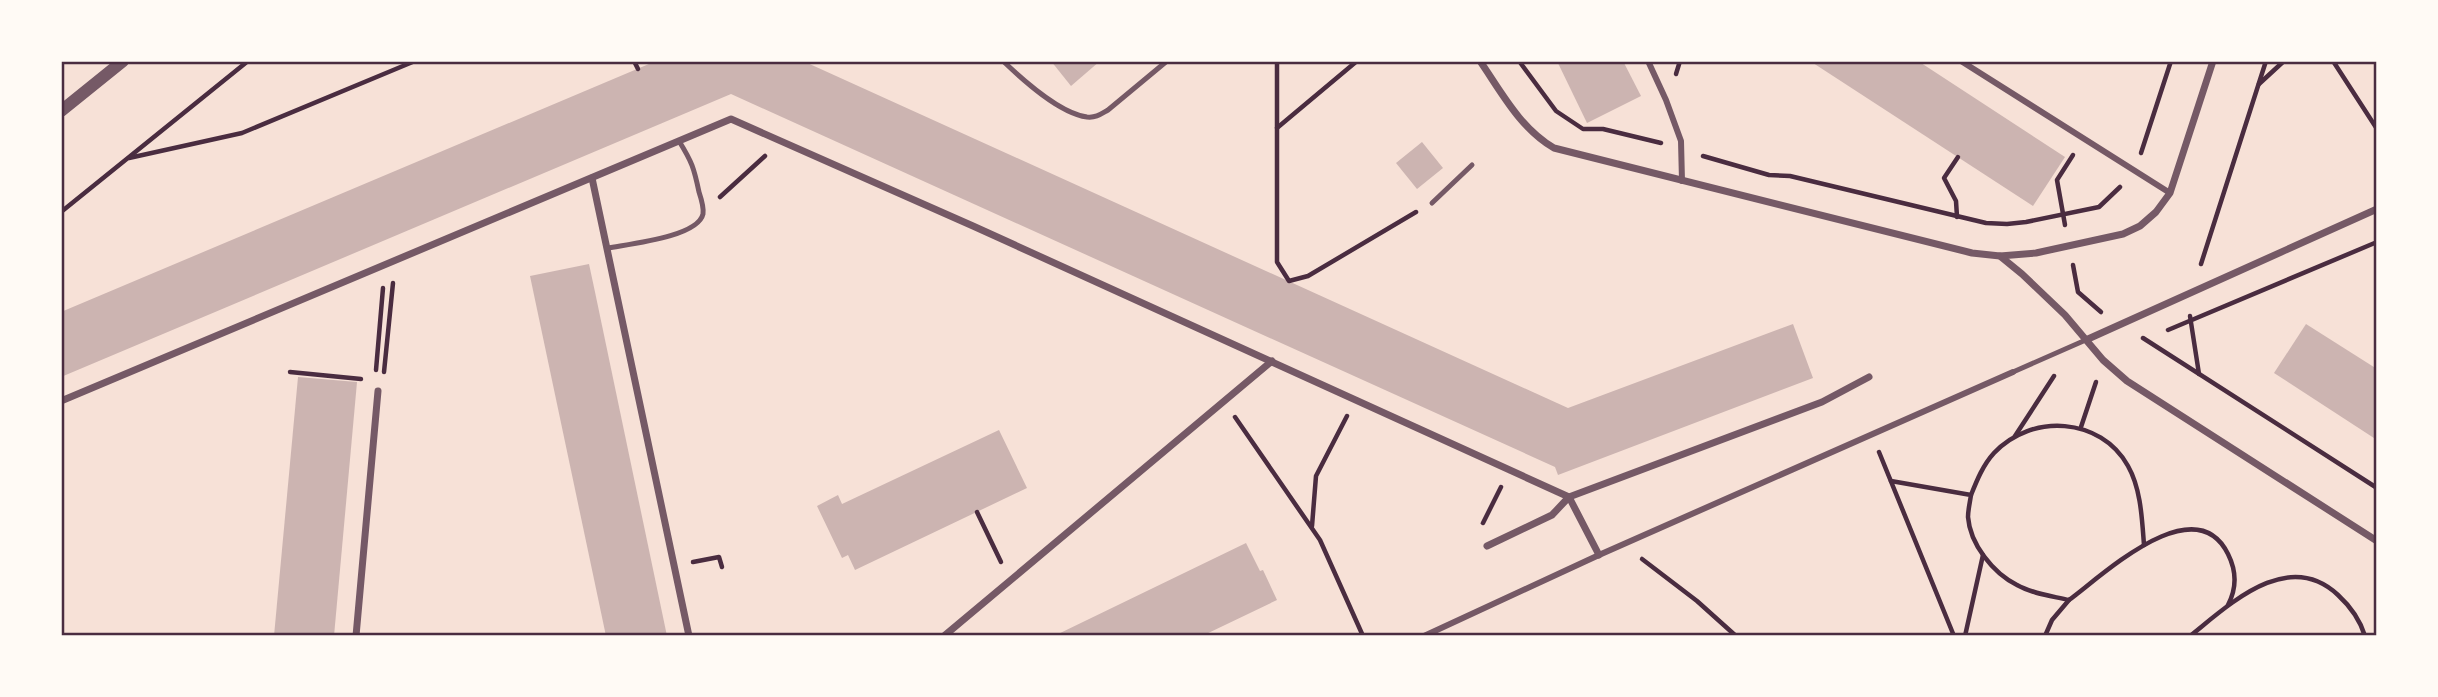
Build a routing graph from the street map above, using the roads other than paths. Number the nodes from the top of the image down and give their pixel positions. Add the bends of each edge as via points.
1 (123, 61) edge
2 (1003, 61) edge
3 (1167, 61) edge
4 (1480, 61) edge
5 (1648, 61) edge
6 (1961, 61) edge
7 (2213, 61) edge
8 (61, 111) edge
9 (679, 141) junction
10 (1472, 165) dead end
11 (592, 178) junction
12 (1682, 181) junction
13 (2170, 194) junction
14 (1432, 203) road end
15 (2377, 209) edge
16 (608, 248) junction
17 (2000, 256) junction
18 (2088, 340) junction
19 (1272, 361) junction
20 (2013, 372) joint
21 (1869, 377) dead end
22 (378, 391) road end
23 (61, 401) edge
24 (1569, 497) junction
25 (2377, 541) edge
26 (1488, 546) road end
27 (1599, 555) junction
28 (356, 636) edge
29 (690, 636) edge
30 (944, 636) edge
31 (1424, 636) edge

1 - 8 street
2 - 3 lane via 1031,87 1088,117 1108,110
4 - 12 street via 1521,121 1554,148
5 - 12 street via 1682,149
6 - 13 street
7 - 13 street
9 - 11 street
9 - 16 lane via 694,165 704,212 699,221 680,233
9 - 19 street via 731,119
10 - 14 lane
11 - 16 street
11 - 23 street
12 - 17 street via 1972,253
13 - 17 street via 2140,226 2123,234
15 - 18 street
16 - 29 street
17 - 18 street
18 - 20 lane
18 - 25 street via 2127,381
19 - 24 street
19 - 30 street
20 - 27 street
21 - 24 street via 1822,402
22 - 28 street
24 - 26 street via 1552,516
24 - 27 street
27 - 31 street

